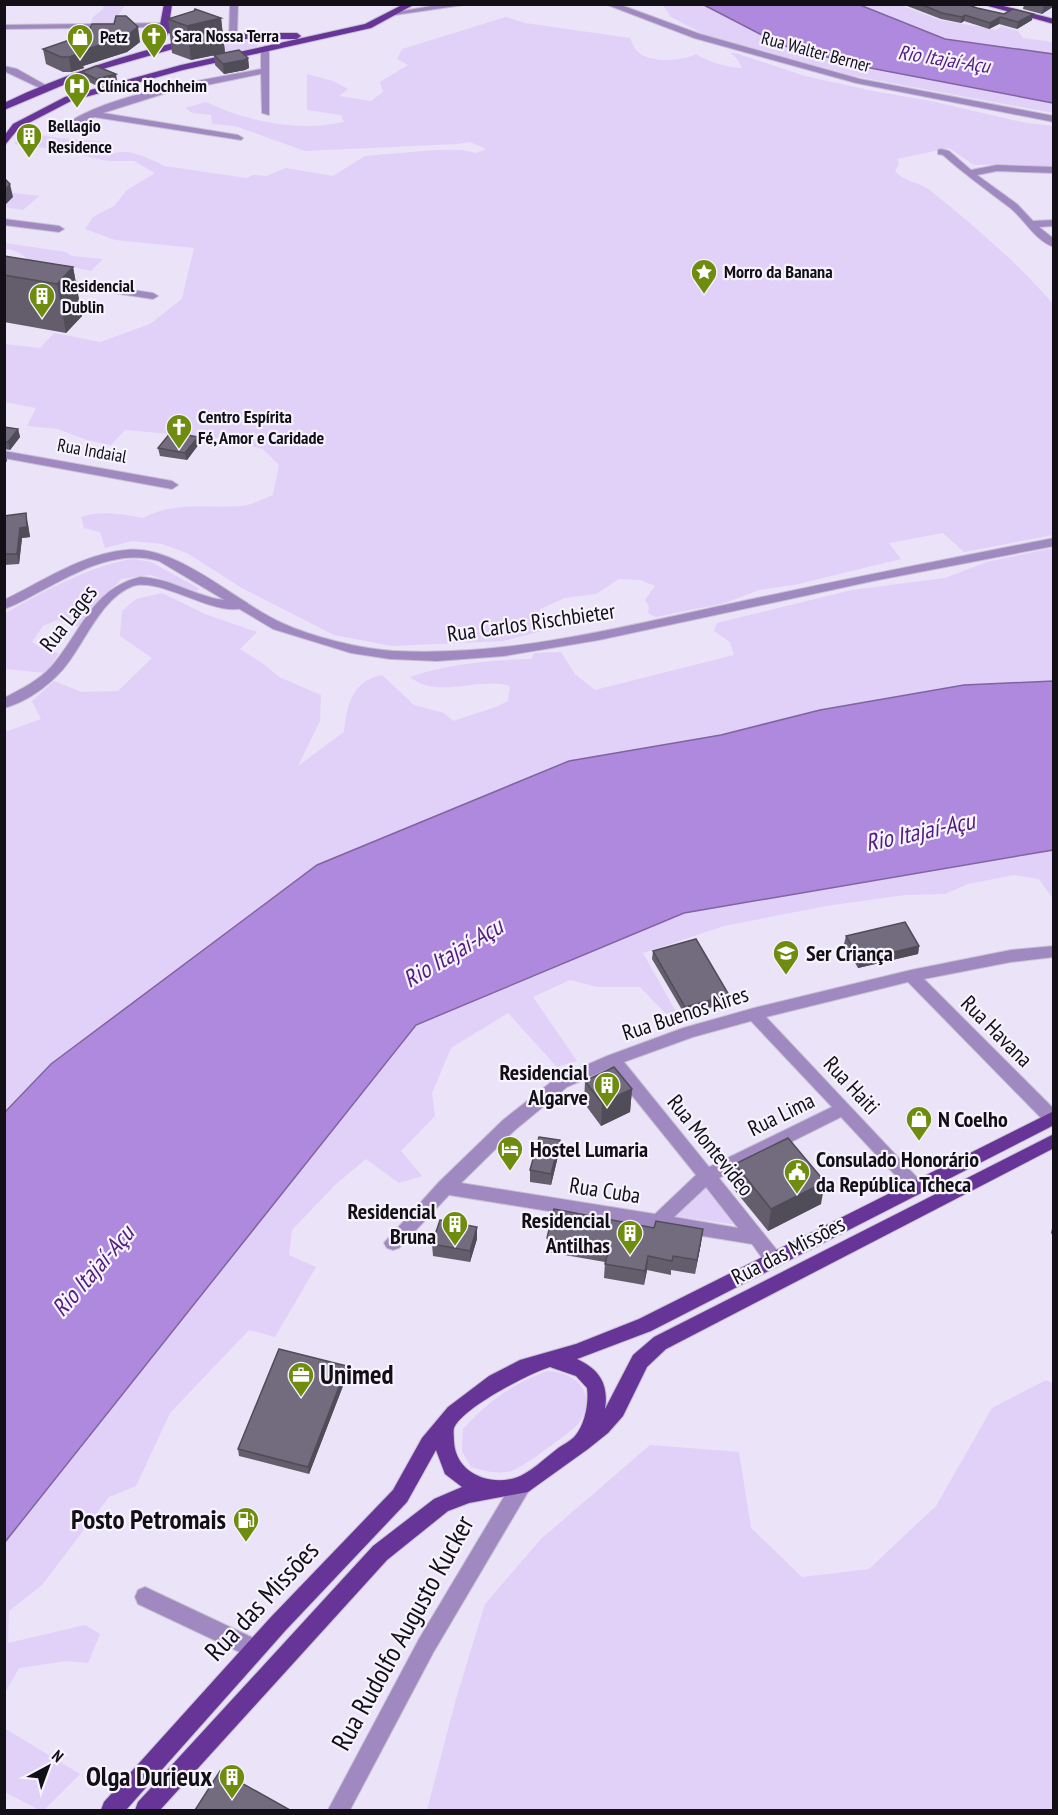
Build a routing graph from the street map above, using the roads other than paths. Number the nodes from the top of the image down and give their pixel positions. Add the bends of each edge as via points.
1 (168, 4) edge
2 (234, 4) edge
3 (411, 4) edge
4 (434, 4) edge
5 (466, 4) edge
6 (609, 4) edge
7 (1002, 4) edge
8 (986, 5) edge
9 (445, 7) junction
10 (395, 13) junction
11 (1053, 20) edge
12 (164, 25) junction
13 (4, 27) edge
14 (346, 32) junction
15 (233, 36) junction
16 (247, 36) junction
17 (215, 37) junction
18 (265, 49) junction
19 (150, 52) junction
20 (4, 69) edge
21 (266, 71) junction
22 (45, 87) junction
23 (4, 107) edge
24 (266, 113) dead end
25 (93, 114) junction
26 (1053, 119) edge
27 (67, 128) dead end
28 (238, 138) dead end
29 (4, 143) edge
30 (940, 152) dead end
31 (1053, 170) edge
32 (971, 173) junction
33 (4, 222) edge
34 (1053, 223) edge
35 (1032, 224) junction
36 (59, 229) dead end
37 (1053, 244) edge
38 (49, 281) edge
39 (153, 296) dead end
40 (4, 454) edge
41 (172, 484) dead end
42 (1053, 542) edge
43 (242, 604) junction
44 (4, 605) edge
45 (4, 704) edge
46 (1053, 951) edge
47 (911, 976) junction
48 (754, 1014) junction
49 (613, 1060) junction
50 (843, 1109) junction
51 (1053, 1128) edge
52 (707, 1176) junction
53 (916, 1186) junction
54 (445, 1187) junction
55 (659, 1221) junction
56 (757, 1238) junction
57 (393, 1243) dead end
58 (774, 1259) junction
59 (552, 1359) junction
60 (445, 1425) junction
61 (581, 1443) junction
62 (520, 1486) junction
63 (497, 1491) junction
64 (145, 1598) dead end
65 (255, 1649) junction
66 (112, 1810) edge
67 (146, 1810) edge
68 (339, 1810) edge

1 - 12 main road
2 - 15 street
3 - 10 main road
4 - 9 street
5 - 9 street
6 - 26 street, Rua Walter Berner via 697,36 837,75
7 - 11 main road
8 - 11 main road
9 - 10 street
10 - 14 main road
12 - 13 street
12 - 17 main road via 180,35
12 - 19 main road via 161,44
14 - 16 main road
14 - 18 main road
15 - 16 main road
15 - 17 main road
16 - 18 main road via 264,39 268,43
17 - 19 main road
18 - 21 street
18 - 29 main road via 68,99 16,126
19 - 22 main road
20 - 22 street
21 - 24 street
21 - 25 street via 159,94
22 - 23 main road
25 - 27 street
25 - 28 street
30 - 32 street
31 - 32 street via 997,168
32 - 35 street
33 - 36 street
34 - 35 street
35 - 37 street
38 - 39 street
40 - 41 street, Rua Indaial
42 - 43 street, Rua Carlos Rischbieter via 599,636 467,655 400,656 351,649 278,626
43 - 44 street, Rua Carlos Rischbieter via 154,553 139,551 101,558
43 - 45 street, Rua Lages via 213,602 146,581 125,585 111,596 55,671
46 - 47 street, Rua Buenos Aires
47 - 48 street, Rua Buenos Aires
47 - 51 street, Rua Havana
48 - 49 street, Rua Buenos Aires via 689,1032
48 - 50 street, Rua Haiti
49 - 52 street, Rua Montevideo
49 - 54 street, Rua Buenos Aires via 561,1083 509,1125
50 - 52 street, Rua Lima
50 - 53 street, Rua Haiti
51 - 53 main road, Rua das Missões
51 - 61 main road, Rua das Missões via 660,1343 640,1361 616,1410
52 - 55 street, Rua Lima
52 - 56 street, Rua Montevideo
53 - 58 main road, Rua das Missões
54 - 55 street, Rua Cuba
54 - 57 street, Rua Buenos Aires
55 - 56 street, Rua Cuba
56 - 58 street, Rua Montevideo
58 - 59 main road, Rua das Missões via 645,1325
59 - 60 main road via 527,1366 496,1382 474,1396
59 - 61 main road via 582,1369 597,1390 599,1403
60 - 63 main road via 443,1445 449,1465 461,1477
60 - 65 main road, Rua das Missões via 429,1444 400,1496
61 - 62 main road
62 - 63 main road
62 - 68 street, Rua Rudolfo Augusto Kucker via 421,1656
63 - 67 main road via 468,1494 441,1505 380,1553
64 - 65 street
65 - 66 main road, Rua das Missões

